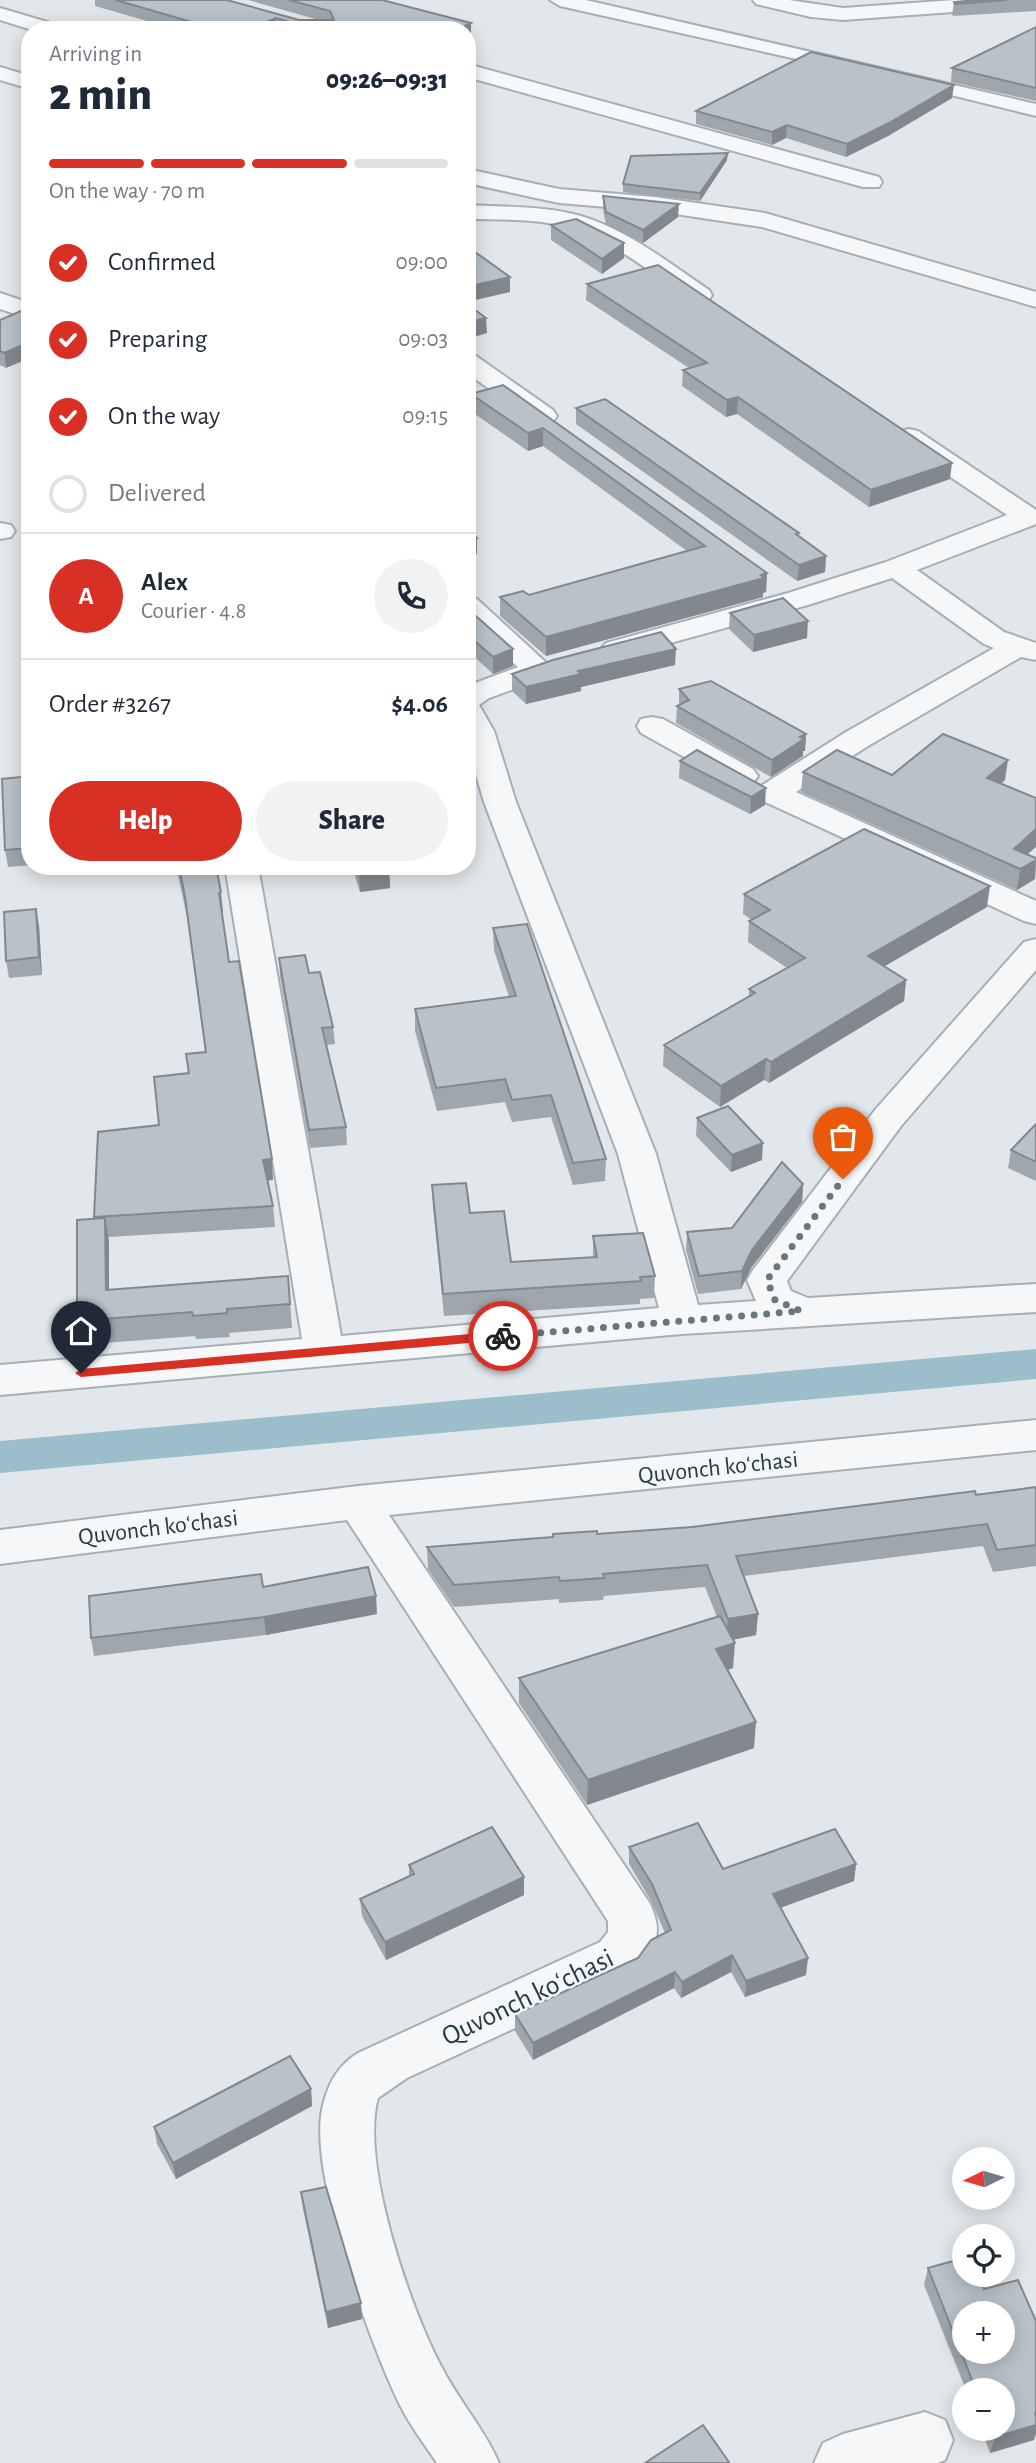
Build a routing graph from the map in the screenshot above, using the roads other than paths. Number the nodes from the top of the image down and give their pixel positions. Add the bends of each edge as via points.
1 (16, 0) edge
2 (560, 0) edge
3 (763, 0) edge
4 (994, 3) edge
5 (0, 5) edge
6 (0, 14) edge
7 (24, 21) edge
8 (476, 72) edge
9 (0, 73) edge
10 (21, 80) edge
11 (1036, 110) edge
12 (476, 178) edge
13 (871, 182) dead end
14 (476, 212) edge
15 (0, 300) edge
16 (1036, 300) edge
17 (715, 306) edge
18 (21, 308) edge
19 (476, 366) edge
20 (889, 423) edge
21 (567, 432) edge
22 (896, 568) junction
23 (776, 583) dead end
24 (799, 599) junction
25 (476, 612) edge
26 (1026, 650) edge
27 (591, 656) edge
28 (476, 692) edge
29 (476, 726) edge
30 (652, 726) dead end
31 (772, 793) junction
32 (243, 875) edge
33 (1036, 914) edge
34 (1036, 949) edge
35 (1036, 1298) edge
36 (801, 1311) junction
37 (682, 1320) junction
38 (324, 1351) junction
39 (0, 1380) edge
40 (1036, 1435) edge
41 (358, 1502) junction
42 (0, 1547) edge
43 (925, 2441) dead end
44 (470, 2463) edge
45 (843, 2463) edge

1 - 5 street
2 - 11 street
3 - 4 street via 843,14
6 - 7 street
8 - 13 street
9 - 10 street
12 - 16 street via 559,196 765,220
14 - 17 street via 576,222 622,243
15 - 18 street
19 - 21 street
20 - 22 street via 1028,517
22 - 24 street
22 - 26 street via 994,638
23 - 24 street
24 - 27 street
25 - 28 street via 552,667
26 - 31 street via 857,739
29 - 37 street via 500,802 637,1154
30 - 31 street
31 - 33 street
32 - 38 street
34 - 36 street via 888,1118 767,1280 775,1300
35 - 36 street
36 - 37 street
37 - 38 street
38 - 39 street
40 - 41 street, Quvonch koʻchasi
41 - 42 street, Quvonch koʻchasi
41 - 44 street, Quvonch koʻchasi via 632,1917 633,1937 618,1957 389,2062 356,2085 347,2117 351,2171 377,2273 418,2380
43 - 45 street

